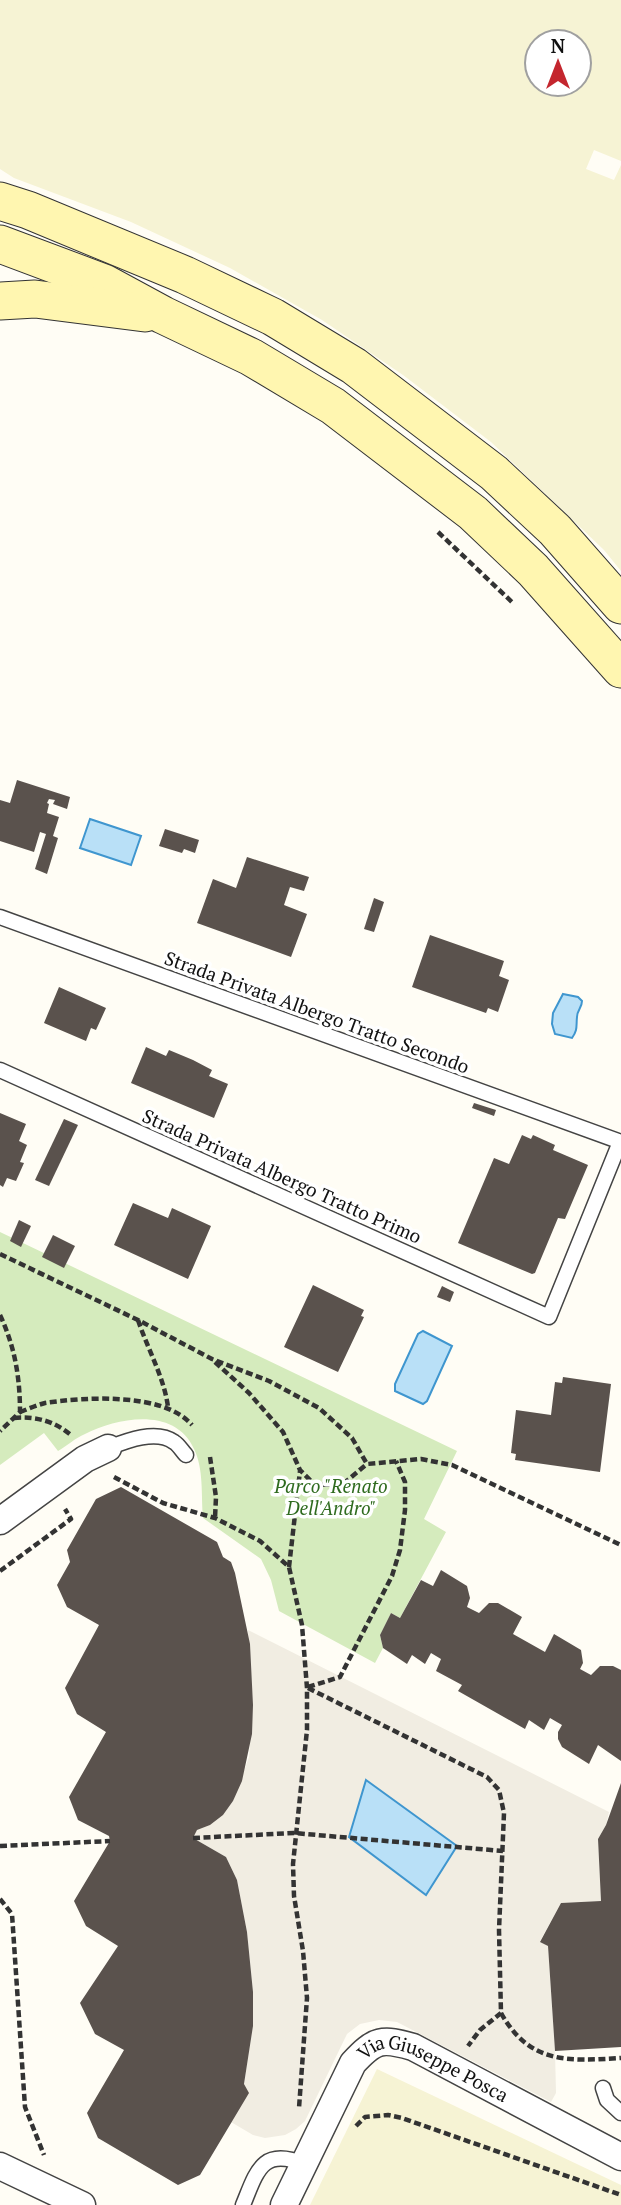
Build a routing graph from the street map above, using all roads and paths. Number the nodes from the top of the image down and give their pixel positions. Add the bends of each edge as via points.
1 (0, 201) edge
2 (0, 244) edge
3 (0, 300) edge
4 (163, 315) junction
5 (433, 528) dead end
6 (621, 605) edge
7 (520, 610) dead end
8 (621, 668) edge
9 (0, 917) edge
10 (0, 1070) edge
11 (620, 1142) edge
12 (0, 1254) edge
13 (0, 1315) edge
14 (138, 1320) junction
15 (212, 1359) junction
16 (168, 1407) dead end
17 (15, 1418) junction
18 (0, 1431) edge
19 (186, 1455) dead end
20 (100, 1461) junction
21 (396, 1461) junction
22 (367, 1464) junction
23 (300, 1470) junction
24 (63, 1506) dead end
25 (0, 1521) edge
26 (621, 1545) edge
27 (289, 1567) junction
28 (0, 1571) edge
29 (307, 1688) junction
30 (294, 1833) junction
31 (193, 1838) dead end
32 (110, 1841) dead end
33 (0, 1846) edge
34 (503, 1851) junction
35 (0, 1899) edge
36 (502, 2013) junction
37 (463, 2052) dead end
38 (621, 2058) edge
39 (603, 2088) dead end
40 (621, 2113) edge
41 (298, 2115) dead end
42 (355, 2127) dead end
43 (621, 2157) edge
44 (304, 2164) junction
45 (0, 2166) edge
46 (40, 2185) junction
47 (621, 2195) edge
48 (82, 2205) edge
49 (243, 2205) edge
50 (284, 2205) edge

1 - 6 main road via 184,275 272,317 354,366 494,473 555,530
2 - 4 main road via 104,283
3 - 4 main road via 34,299
4 - 8 main road via 251,357 333,406 405,459 473,513 533,570
5 - 7 path
9 - 11 lane, Strada Privata Albergo Tratto Secondo
10 - 11 lane, Strada Privata Albergo Tratto Primo via 549,1317
12 - 14 path
13 - 17 path via 16,1362 20,1412
14 - 15 path
14 - 16 path
15 - 22 path via 269,1381 319,1408 352,1438
15 - 23 path via 283,1432
17 - 18 path
17 - 20 path via 47,1420
19 - 20 lane via 172,1440 150,1436 126,1441
20 - 25 street
20 - 27 path via 163,1503 215,1518 260,1541
21 - 22 path
21 - 26 path via 421,1459 452,1465
21 - 29 path via 405,1482 405,1510 391,1576 340,1677
22 - 23 path via 343,1484 314,1485
23 - 27 path
24 - 28 path via 71,1519
27 - 29 path via 302,1625
29 - 30 path via 307,1730
29 - 34 path via 487,1777 499,1790 504,1813
30 - 31 path
30 - 34 path
30 - 41 path via 294,1896 307,1998
32 - 33 path
34 - 36 path via 499,1930
35 - 46 path via 12,1914 25,2107 48,2165
36 - 37 path via 480,2030
36 - 38 path via 511,2031 533,2049 555,2058
39 - 40 lane via 607,2100
42 - 47 path via 365,2117 402,2118
43 - 44 street, Via Giuseppe Posca via 390,2040 368,2046 353,2063
44 - 49 lane via 285,2157 269,2160 256,2175
44 - 50 street, Via Giuseppe Posca
45 - 46 street
46 - 48 street

